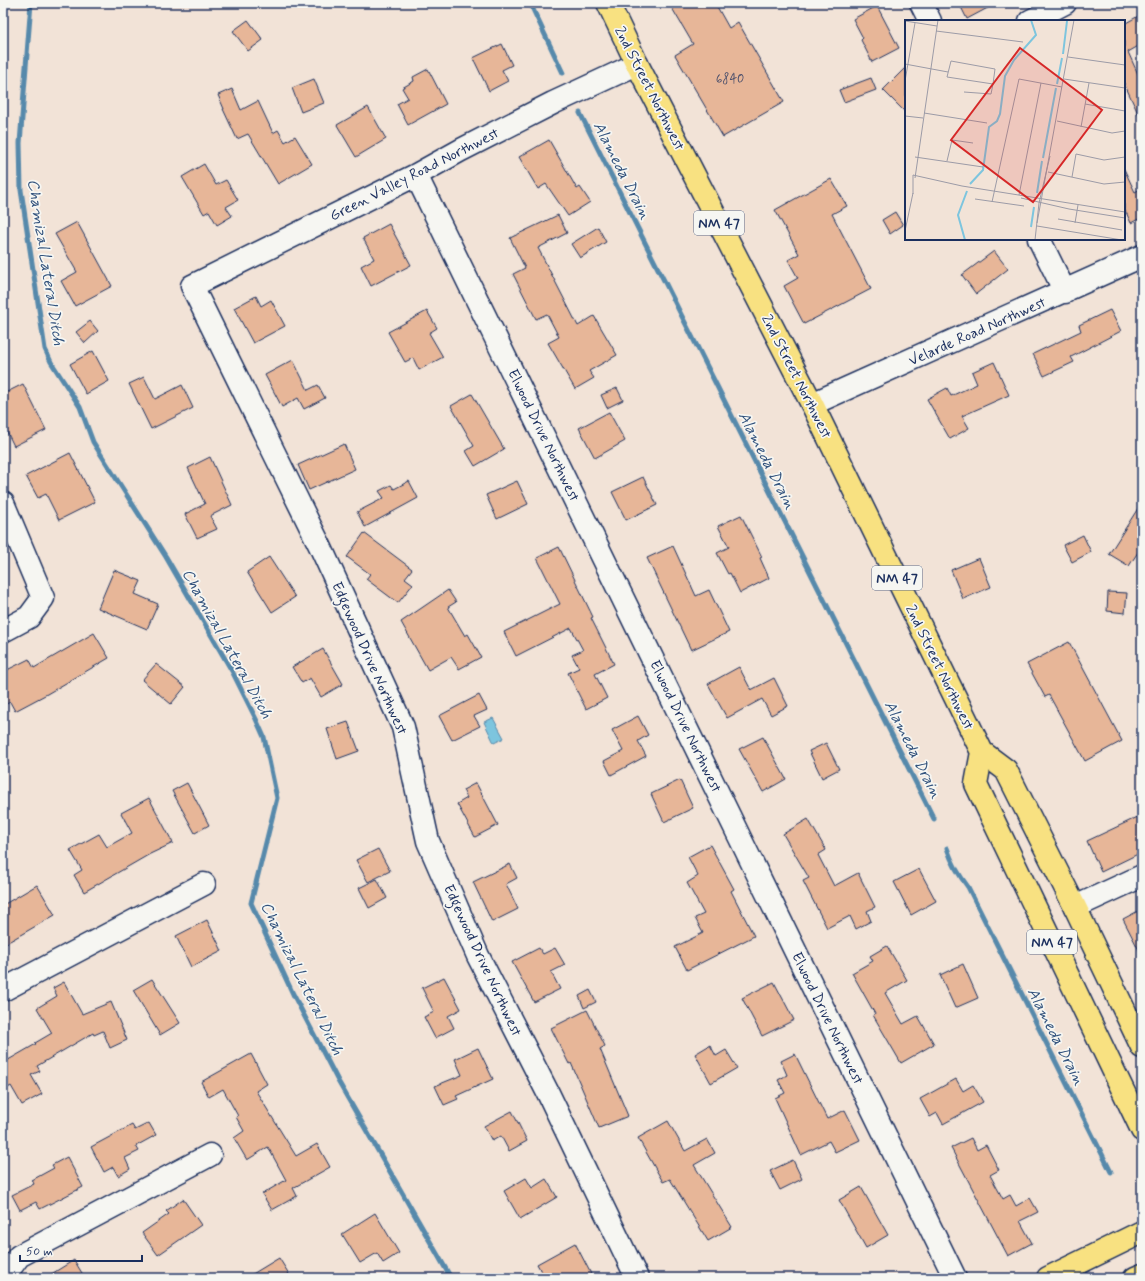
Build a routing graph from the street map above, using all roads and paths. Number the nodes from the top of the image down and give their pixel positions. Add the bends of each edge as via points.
1 (608, 3) edge
2 (921, 3) edge
3 (1065, 3) edge
4 (930, 20) edge
5 (1032, 20) edge
6 (637, 64) junction
7 (416, 175) junction
8 (1039, 240) edge
9 (1142, 256) edge
10 (192, 286) joint
11 (1065, 292) junction
12 (812, 404) junction
13 (3, 503) edge
14 (3, 631) edge
15 (982, 752) junction
16 (1142, 876) edge
17 (204, 884) dead end
18 (1075, 907) junction
19 (3, 990) edge
20 (1142, 1047) edge
21 (1142, 1130) edge
22 (210, 1155) dead end
23 (1142, 1232) edge
24 (1142, 1275) edge
25 (5, 1278) edge
26 (636, 1278) edge
27 (955, 1278) edge
28 (1048, 1278) edge
29 (1135, 1278) edge

1 - 6 main road, 2nd Street Northwest / NM 47
2 - 4 street
3 - 5 street
6 - 7 street, Green Valley Road Northwest via 553,103
6 - 12 main road, 2nd Street Northwest / NM 47
7 - 10 street, Green Valley Road Northwest
7 - 27 street, Elwood Drive Northwest
8 - 11 street
9 - 11 street, Velarde Road Northwest
10 - 26 street, Edgewood Drive Northwest via 321,548 403,727 428,841 478,956 548,1093
11 - 12 street, Velarde Road Northwest
12 - 15 main road, 2nd Street Northwest / NM 47
13 - 14 street via 43,598 29,617
15 - 18 main road, 2nd Street Northwest / NM 47 via 1006,770
15 - 21 main road, NM 47 via 976,784
16 - 18 street
17 - 19 street
18 - 20 main road, 2nd Street Northwest / NM 47
22 - 25 street via 19,1256
23 - 28 main road
24 - 29 main road

